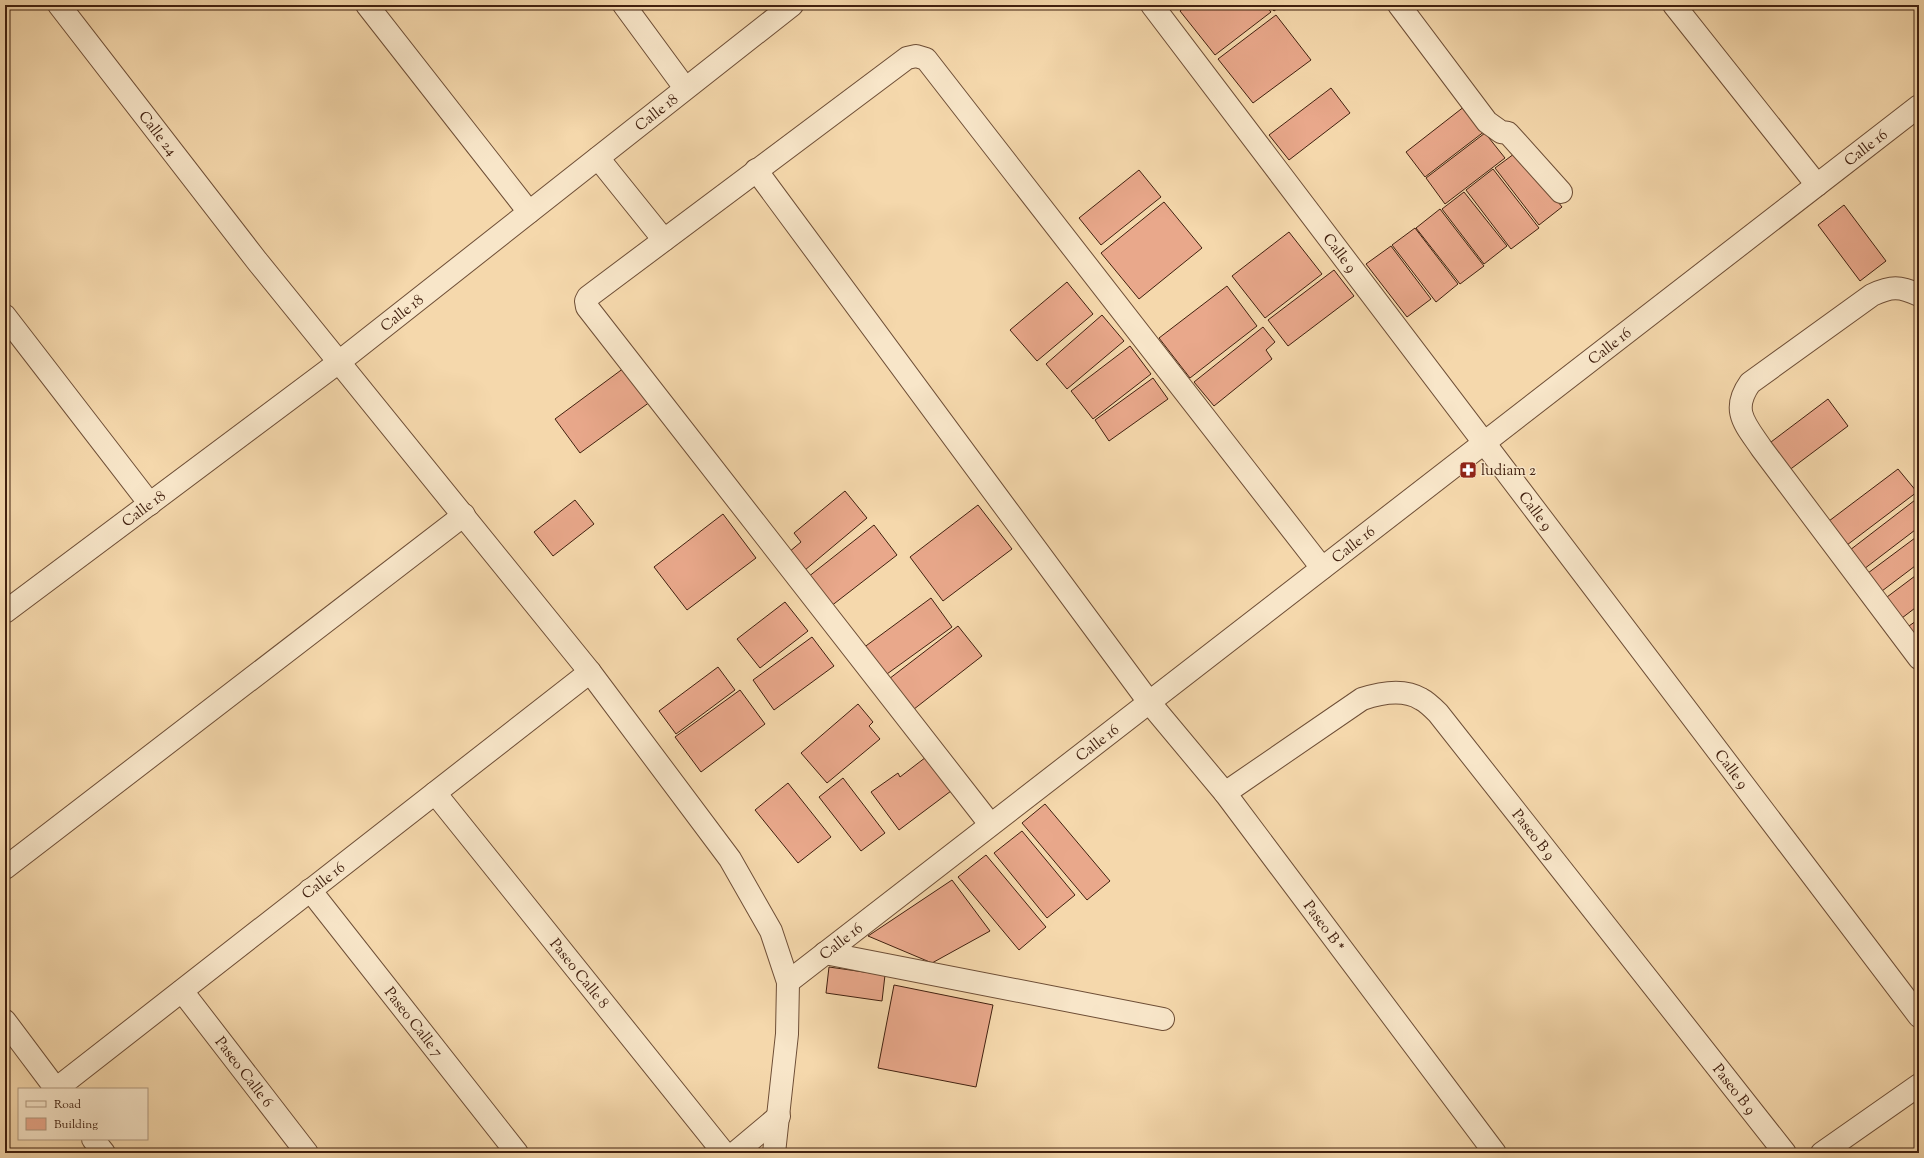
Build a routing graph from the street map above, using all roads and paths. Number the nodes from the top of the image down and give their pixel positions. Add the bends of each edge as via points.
1 (59, 5) edge
2 (367, 5) edge
3 (624, 5) edge
4 (792, 5) edge
5 (1152, 5) edge
6 (1399, 5) edge
7 (1674, 5) edge
8 (685, 88) junction
9 (1919, 106) edge
10 (598, 158) junction
11 (756, 170) junction
12 (1817, 185) junction
13 (1560, 192) dead end
14 (529, 212) junction
15 (664, 240) junction
16 (1919, 295) edge
17 (5, 316) edge
18 (339, 362) junction
19 (1485, 442) junction
20 (150, 504) junction
21 (464, 515) junction
22 (1322, 568) junction
23 (5, 612) edge
24 (1919, 658) edge
25 (590, 672) junction
26 (1149, 702) junction
27 (435, 793) junction
28 (1225, 793) junction
29 (990, 824) junction
30 (5, 868) edge
31 (310, 890) junction
32 (825, 953) junction
33 (788, 982) junction
34 (182, 991) junction
35 (1919, 1016) edge
36 (1163, 1019) dead end
37 (5, 1022) edge
38 (1919, 1085) edge
39 (55, 1088) edge
40 (57, 1088) edge
41 (779, 1116) junction
42 (94, 1140) edge
43 (104, 1153) edge
44 (307, 1153) edge
45 (517, 1153) edge
46 (724, 1153) edge
47 (735, 1153) edge
48 (774, 1153) edge
49 (1496, 1153) edge
50 (1785, 1153) edge
51 (1822, 1153) edge

1 - 18 street, Calle 24
2 - 14 street
3 - 8 street
4 - 8 street, Calle 18
5 - 19 street, Calle 9
6 - 13 street via 1487,122 1508,134
7 - 12 street
8 - 10 street, Calle 18
9 - 12 street, Calle 16
10 - 14 street, Calle 18
10 - 15 street
11 - 15 street
11 - 22 street via 907,58 916,56 926,59
11 - 26 street, Paseo B *
12 - 19 street, Calle 16
14 - 18 street, Calle 18
15 - 29 street via 588,297 587,307
16 - 24 street via 1904,288 1887,288 1872,294 1750,383 1743,393 1740,406 1741,418 1762,449
17 - 20 street
18 - 20 street, Calle 18
18 - 21 street, Calle 24
19 - 22 street, Calle 16
19 - 35 street, Calle 9
20 - 23 street, Calle 18
21 - 25 street, Calle 24
21 - 30 street
22 - 26 street, Calle 16
25 - 27 street, Calle 16
25 - 33 street, Calle 24 via 730,859 771,930
26 - 28 street, Paseo B *
26 - 29 street, Calle 16
27 - 31 street, Calle 16
27 - 46 street, Paseo Calle 8
28 - 49 street, Paseo B *
28 - 50 street, Paseo B 9 via 1362,698 1382,692 1402,693 1420,698 1438,713
29 - 32 street, Calle 16
31 - 34 street, Calle 16
31 - 45 street, Paseo Calle 7
32 - 33 street, Calle 16
32 - 36 street
33 - 41 street, Calle 24 via 787,1034
34 - 40 street, Calle 16
34 - 44 street, Paseo Calle 6
37 - 39 street
38 - 51 street
41 - 47 street
41 - 48 street, Calle 24
42 - 43 street

